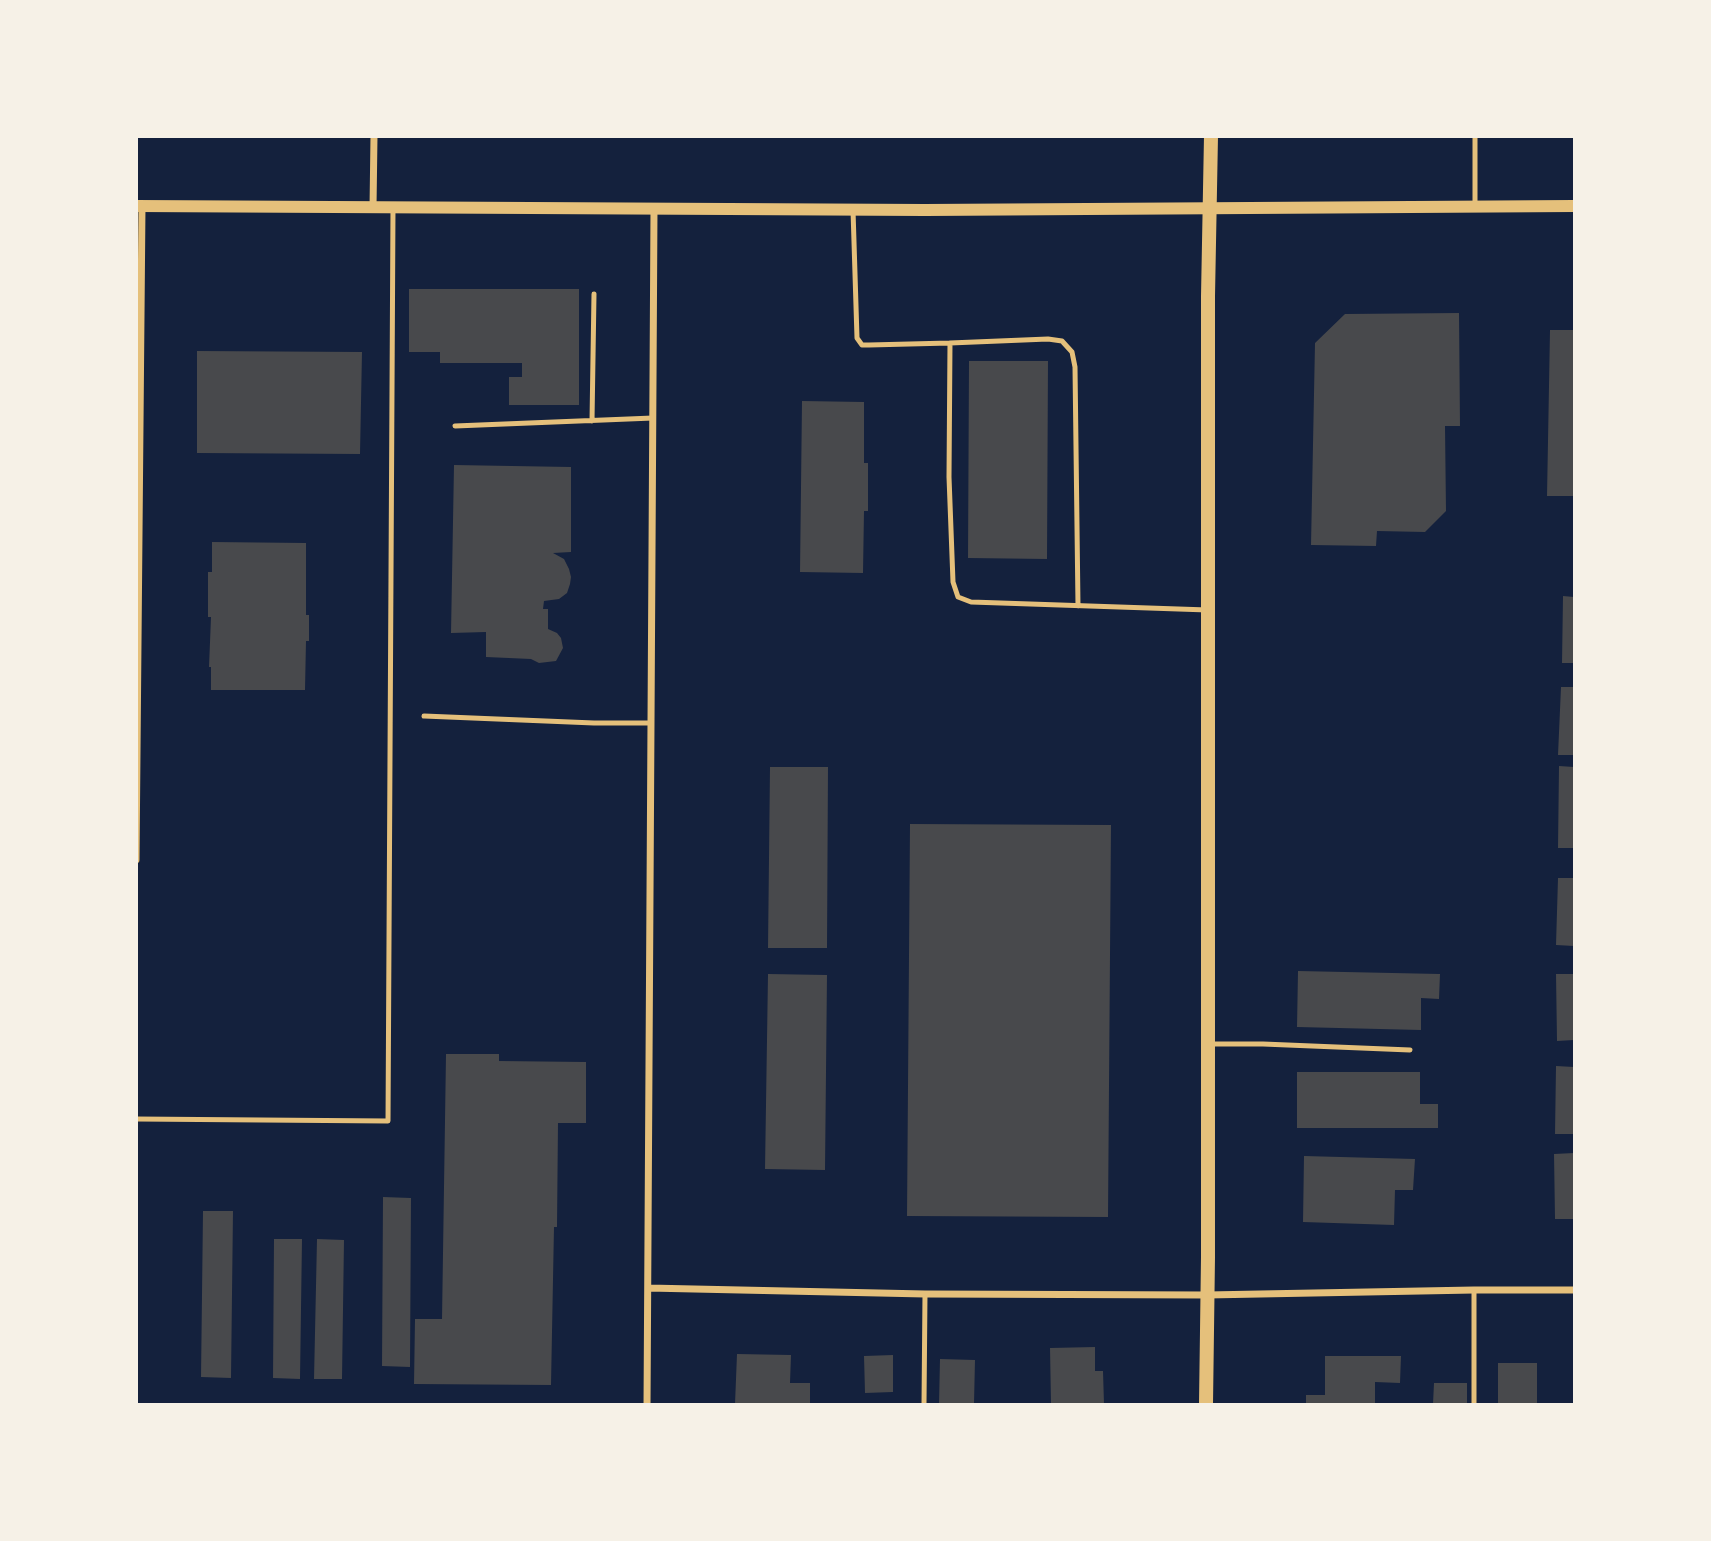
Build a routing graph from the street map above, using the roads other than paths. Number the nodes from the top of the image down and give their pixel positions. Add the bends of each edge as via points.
1 (374, 136) edge
2 (1211, 136) edge
3 (1475, 136) edge
4 (139, 206) edge
5 (1574, 206) edge
6 (1475, 207) junction
7 (373, 208) junction
8 (393, 208) junction
9 (1209, 208) junction
10 (654, 209) junction
11 (853, 210) junction
12 (594, 294) dead end
13 (950, 343) junction
14 (653, 418) junction
15 (592, 421) junction
16 (455, 426) dead end
17 (1078, 606) junction
18 (1208, 610) junction
19 (424, 716) dead end
20 (651, 723) junction
21 (136, 860) edge
22 (1208, 1044) junction
23 (1410, 1050) dead end
24 (136, 1119) edge
25 (648, 1287) junction
26 (1474, 1290) junction
27 (1574, 1290) edge
28 (925, 1294) junction
29 (1207, 1294) junction
30 (646, 1405) edge
31 (924, 1405) edge
32 (1206, 1405) edge
33 (1474, 1405) edge

1 - 7 street
2 - 9 main road
3 - 6 lane
4 - 7 street
4 - 21 street
5 - 6 street
6 - 9 street
7 - 8 street
8 - 10 street
8 - 24 lane via 388,1121
9 - 11 street
9 - 18 main road
10 - 11 street
10 - 14 street
11 - 13 lane via 857,338 862,345
12 - 15 lane
13 - 17 lane via 949,477 957,597 971,602
13 - 17 lane via 1048,339 1062,341 1072,352
14 - 15 lane
14 - 20 street
15 - 16 lane
17 - 18 lane
18 - 22 main road
19 - 20 lane
20 - 25 street
22 - 23 lane
22 - 29 main road
25 - 28 street
25 - 30 street
26 - 27 street
26 - 29 street
26 - 33 lane
28 - 29 street
28 - 31 lane
29 - 32 main road

